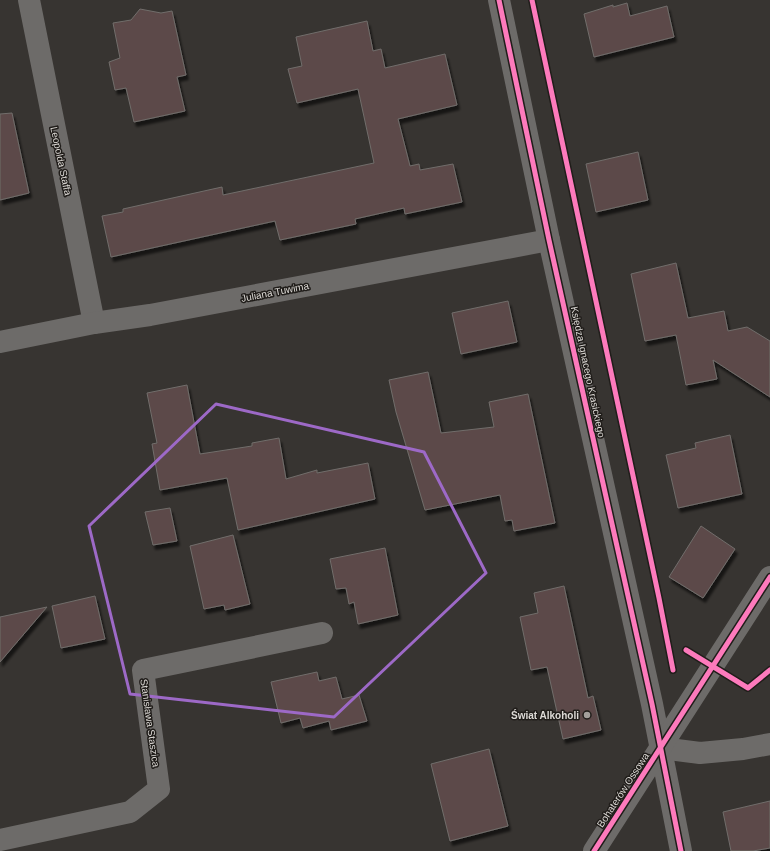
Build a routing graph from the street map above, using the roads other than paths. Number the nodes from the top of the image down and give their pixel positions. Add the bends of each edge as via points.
1 (29, 0) edge
2 (499, 0) edge
3 (549, 240) junction
4 (94, 323) junction
5 (0, 342) edge
6 (770, 577) edge
7 (322, 633) dead end
8 (770, 744) edge
9 (661, 748) junction
10 (0, 840) edge
11 (594, 851) edge
12 (681, 851) edge

1 - 4 street, Leopolda Staffa
2 - 3 street, Księdza Ignacego Krasickiego
3 - 4 street, Juliana Tuwima via 150,315
3 - 9 street, Księdza Ignacego Krasickiego
4 - 5 street, Juliana Tuwima
6 - 9 street, Bohaterów Ossowa
7 - 10 street, Stanisława Staszica via 143,670 159,789 130,812
8 - 9 street via 700,753
9 - 11 street, Bohaterów Ossowa
9 - 12 street, Księdza Ignacego Krasickiego

